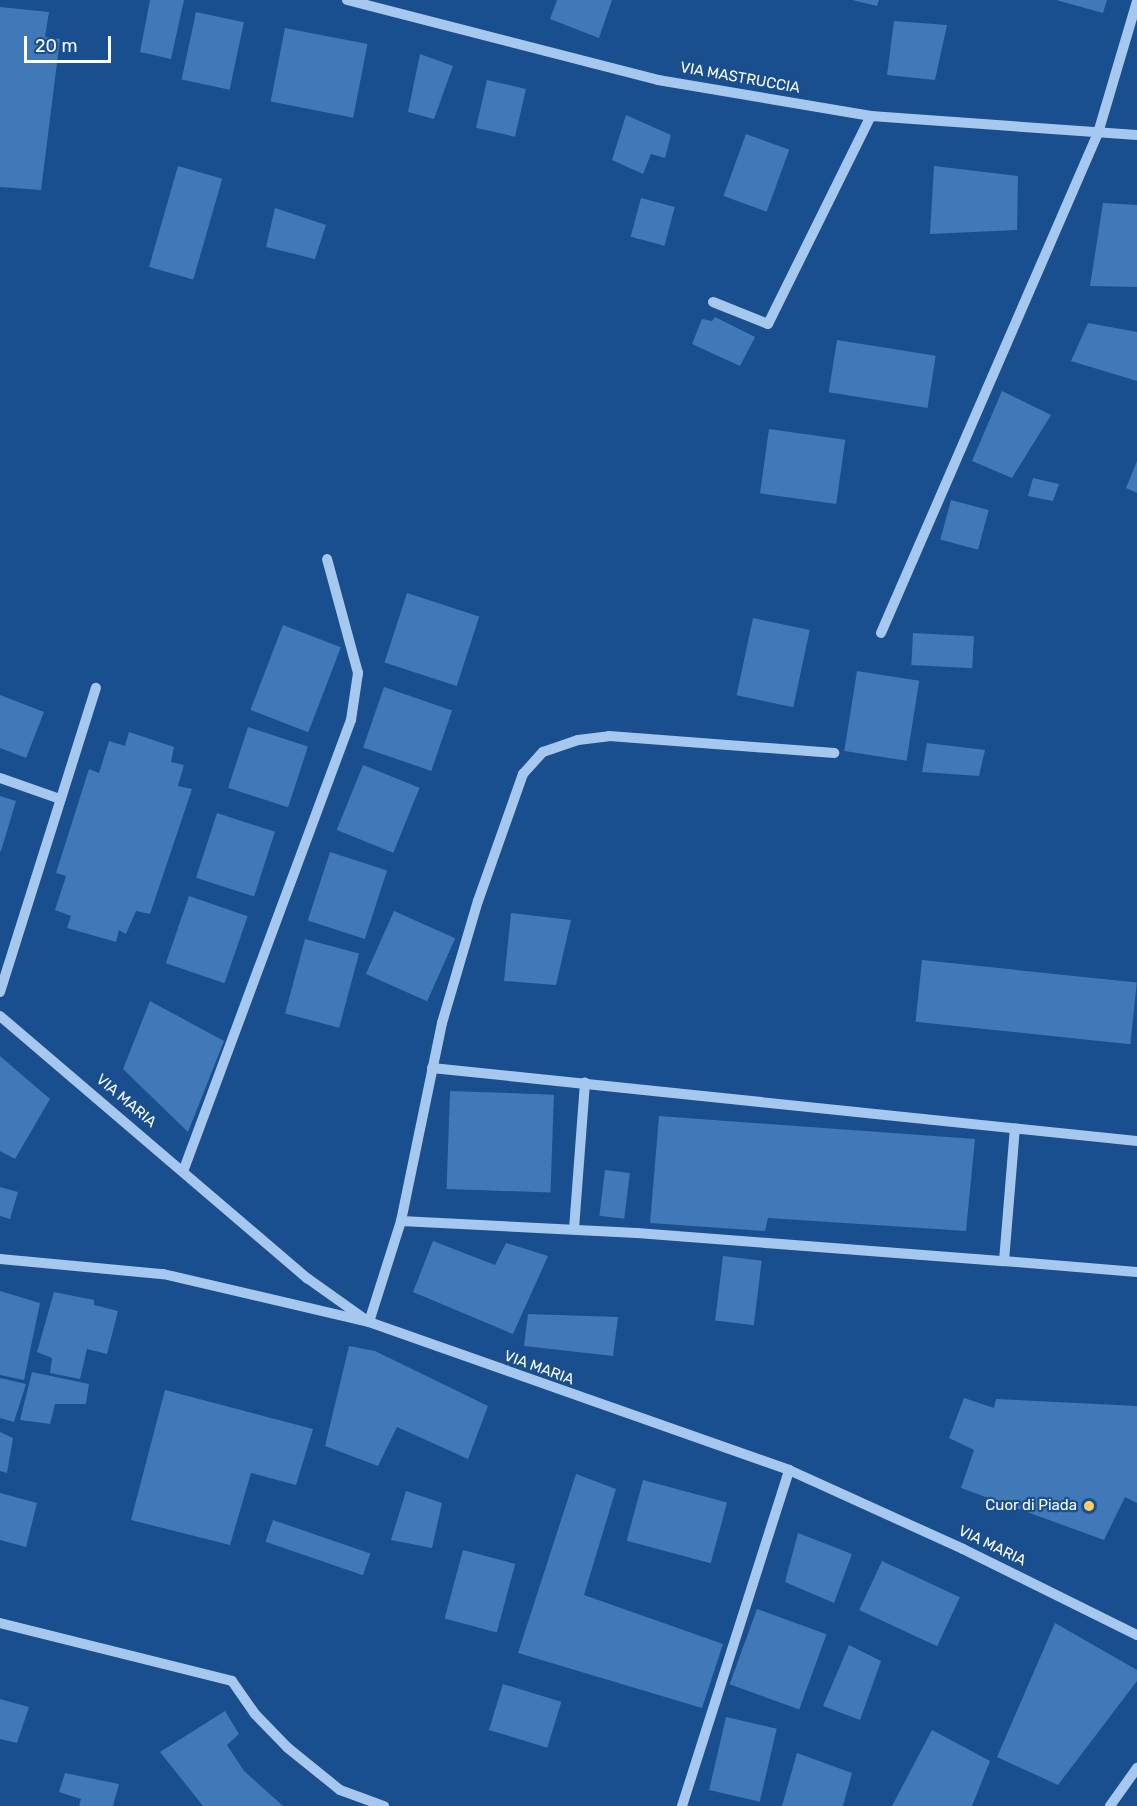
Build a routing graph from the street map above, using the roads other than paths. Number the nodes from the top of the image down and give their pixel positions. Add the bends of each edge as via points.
1 (347, 0) edge
2 (1137, 1) edge
3 (871, 116) junction
4 (1098, 133) junction
5 (1137, 135) edge
6 (713, 302) dead end
7 (327, 559) dead end
8 (881, 633) dead end
9 (96, 688) dead end
10 (834, 753) dead end
11 (0, 778) edge
12 (60, 799) junction
13 (0, 992) edge
14 (0, 1016) edge
15 (432, 1068) junction
16 (585, 1082) junction
17 (1015, 1128) junction
18 (1137, 1141) edge
19 (184, 1169) junction
20 (401, 1221) junction
21 (574, 1229) junction
22 (0, 1259) edge
23 (1004, 1261) junction
24 (1137, 1272) edge
25 (369, 1322) junction
26 (789, 1470) junction
27 (0, 1623) edge
28 (1137, 1635) edge
29 (1137, 1768) edge
30 (384, 1806) edge
31 (682, 1806) edge
32 (1110, 1806) edge

1 - 3 street, VIA MASTRUCCIA via 658,80
2 - 4 street
3 - 4 street, VIA MASTRUCCIA
3 - 6 street via 768,324
4 - 5 street, VIA MASTRUCCIA
4 - 8 street
7 - 19 street via 358,673 351,720
9 - 12 street
10 - 15 street via 609,735 543,752 523,774 509,807 478,901
11 - 12 street
12 - 13 street
14 - 19 street, VIA MARIA
15 - 16 street
15 - 20 street
16 - 17 street
16 - 21 street
17 - 18 street
17 - 23 street
19 - 25 street, VIA MARIA via 307,1278
20 - 21 street
20 - 25 street
21 - 23 street
22 - 25 street via 163,1274
23 - 24 street
25 - 26 street, VIA MARIA
26 - 28 street, VIA MARIA via 963,1549
26 - 31 street
27 - 30 street via 232,1681 255,1714 288,1748 340,1790
29 - 32 street

